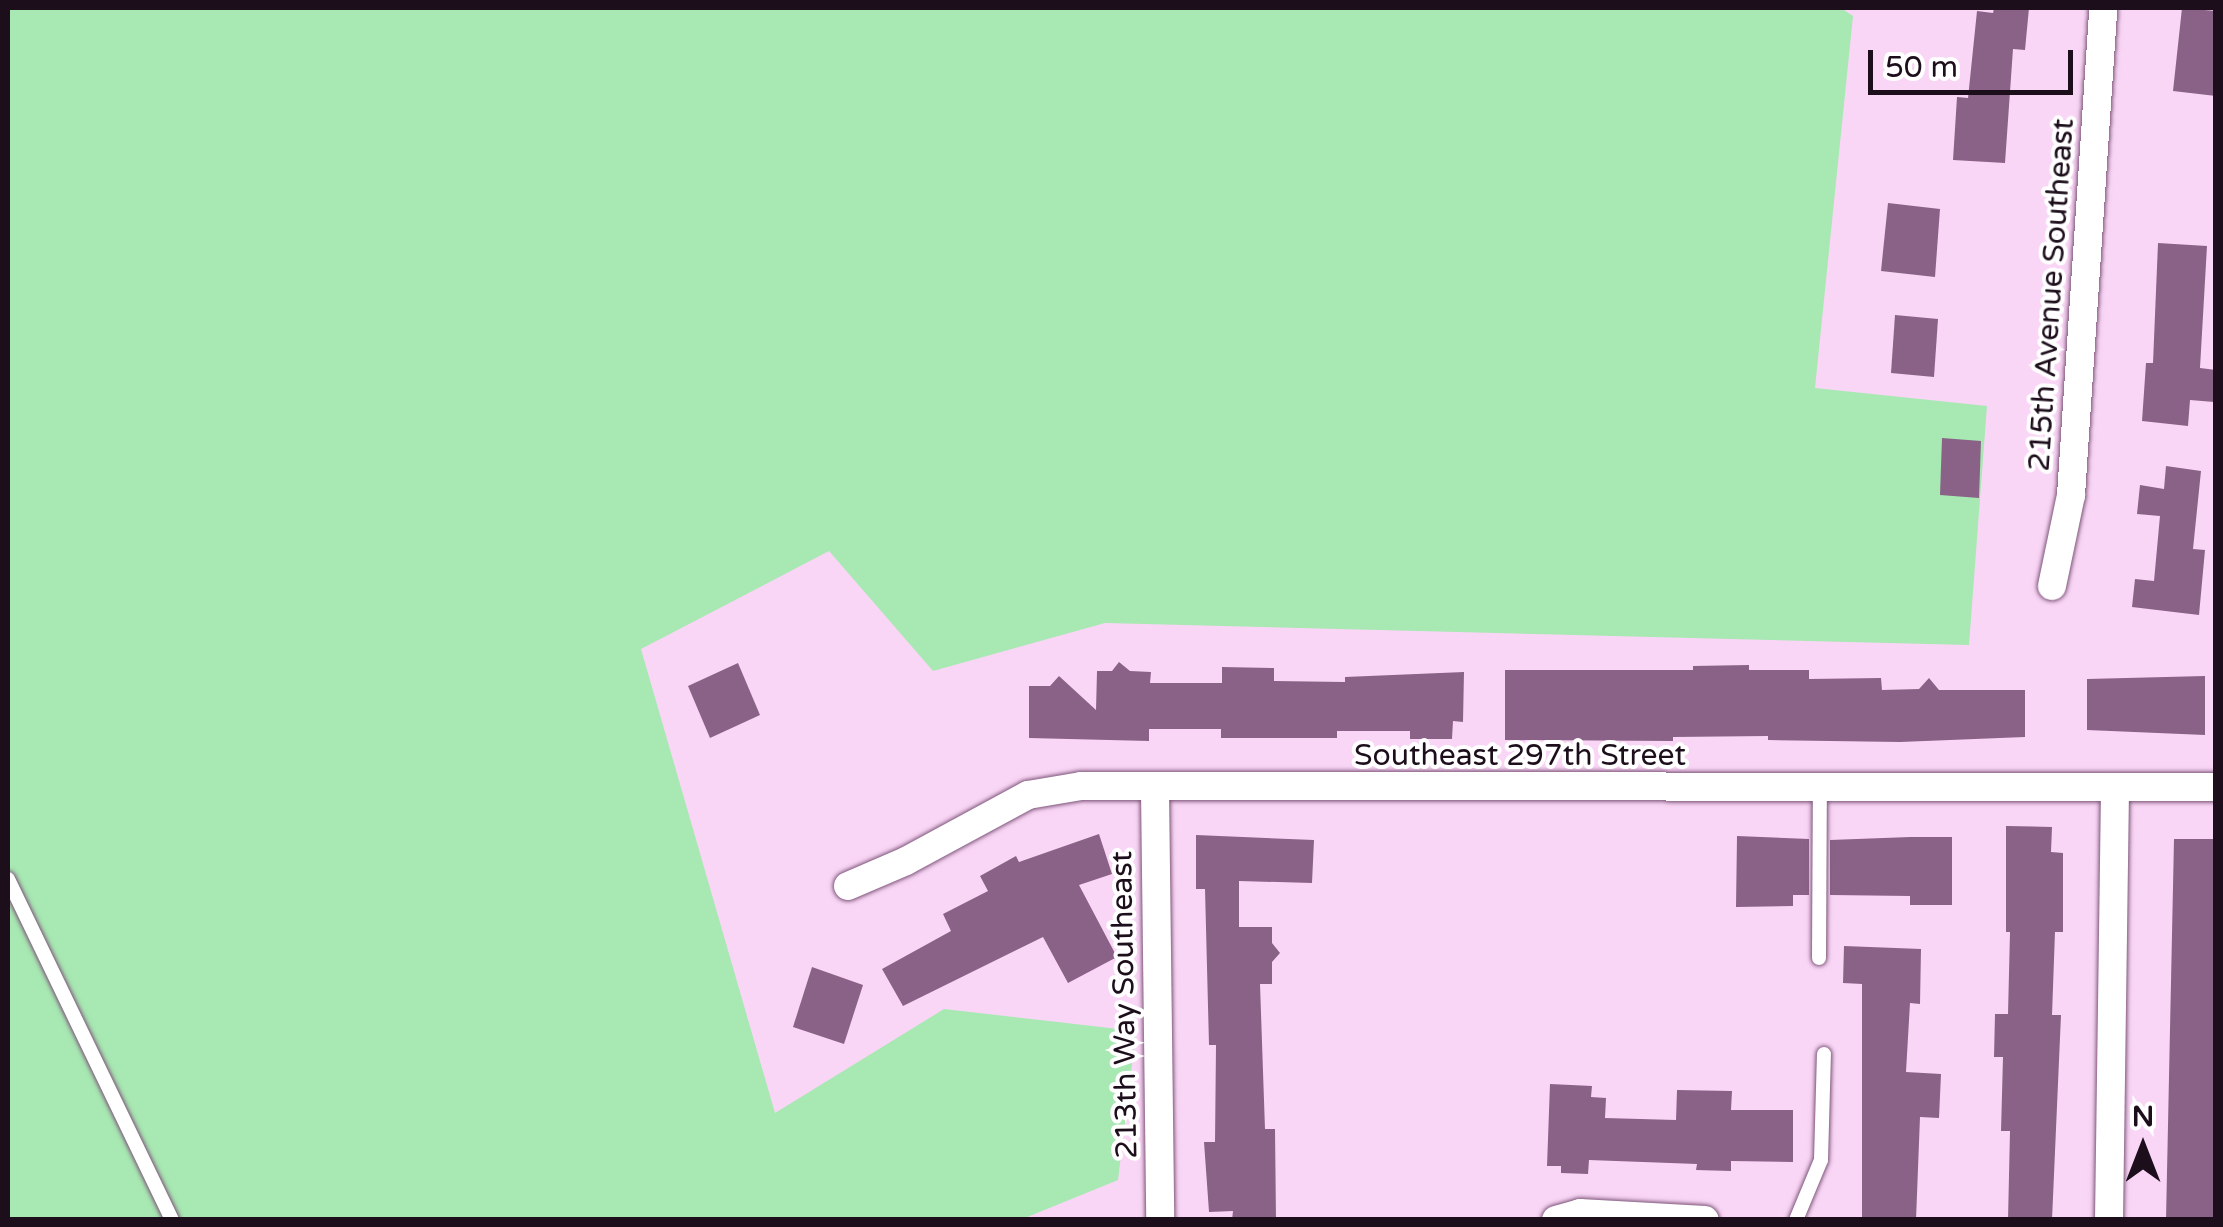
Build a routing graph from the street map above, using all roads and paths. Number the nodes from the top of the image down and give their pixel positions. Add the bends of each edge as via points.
1 (2103, 8) edge
2 (2052, 586) dead end
3 (2115, 787) junction
4 (2216, 787) edge
5 (1820, 788) junction
6 (1155, 789) junction
7 (8, 880) edge
8 (848, 886) dead end
9 (1819, 958) dead end
10 (1824, 1054) dead end
11 (172, 1220) edge
12 (1160, 1220) edge
13 (1556, 1220) edge
14 (1705, 1220) edge
15 (1796, 1220) edge
16 (2109, 1220) edge

1 - 2 street, 215th Avenue Southeast via 2071,496
3 - 4 street, Southeast 297th Street
3 - 5 street, Southeast 297th Street
3 - 16 street
5 - 6 street, Southeast 297th Street
5 - 9 lane
6 - 8 street, Southeast 297th Street via 1080,786 1028,795
6 - 12 street, 213th Way Southeast
7 - 11 lane
10 - 15 lane via 1822,1160
13 - 14 street via 1580,1213

